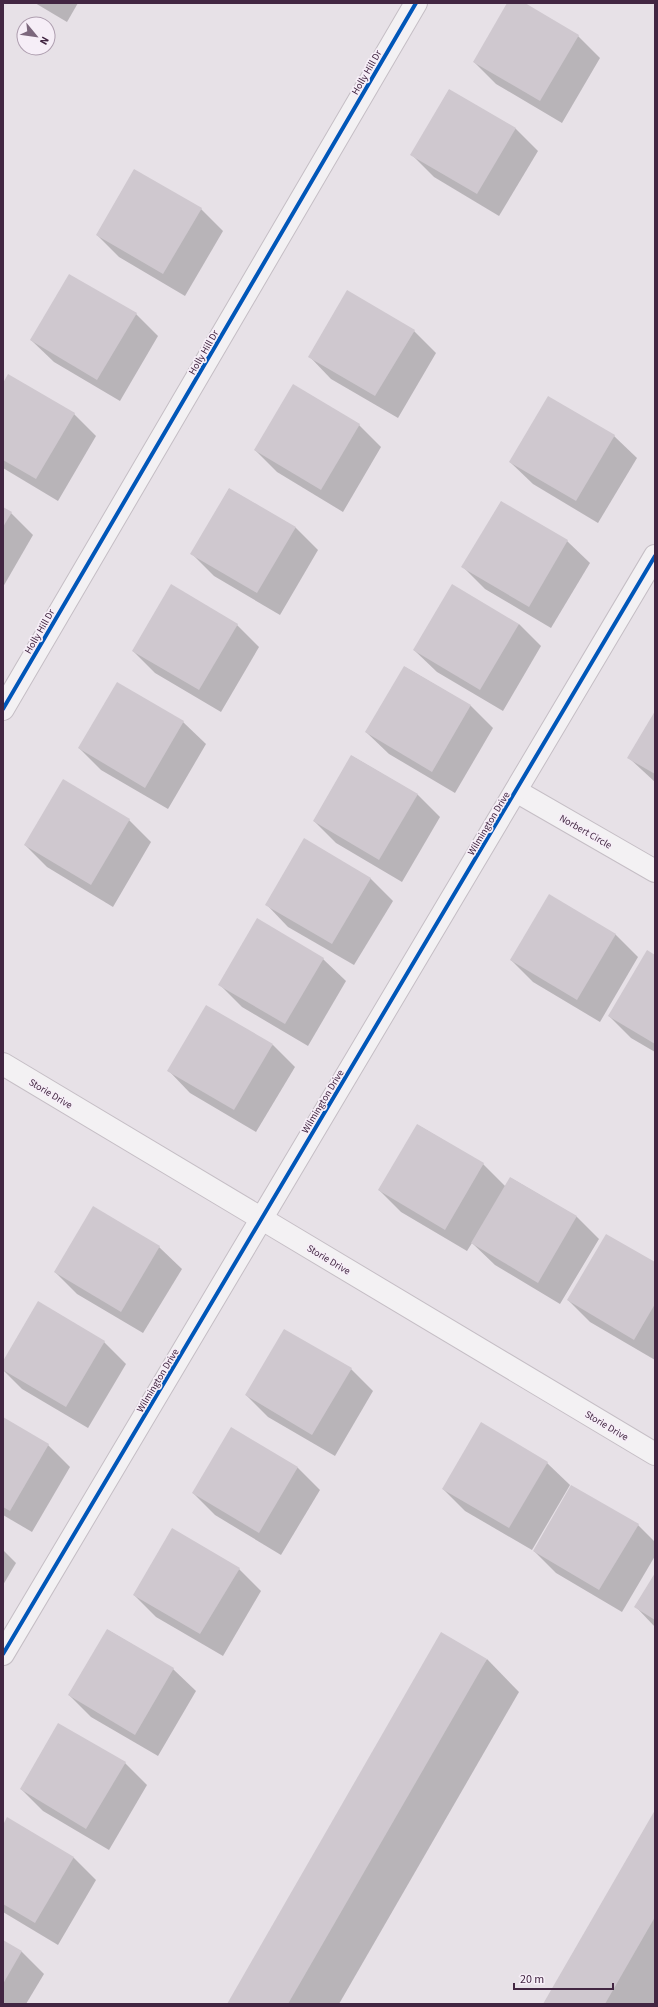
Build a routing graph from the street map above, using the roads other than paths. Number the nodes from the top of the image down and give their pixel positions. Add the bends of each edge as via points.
1 (416, 3) edge
2 (655, 556) edge
3 (3, 709) edge
4 (516, 791) junction
5 (655, 872) edge
6 (3, 1064) edge
7 (262, 1219) junction
8 (655, 1454) edge
9 (3, 1654) edge

1 - 3 street, Holly Hill Dr
2 - 4 street, Wilmington Drive
4 - 5 street, Norbert Circle
4 - 7 street, Wilmington Drive
6 - 7 street, Storie Drive
7 - 8 street, Storie Drive
7 - 9 street, Wilmington Drive

